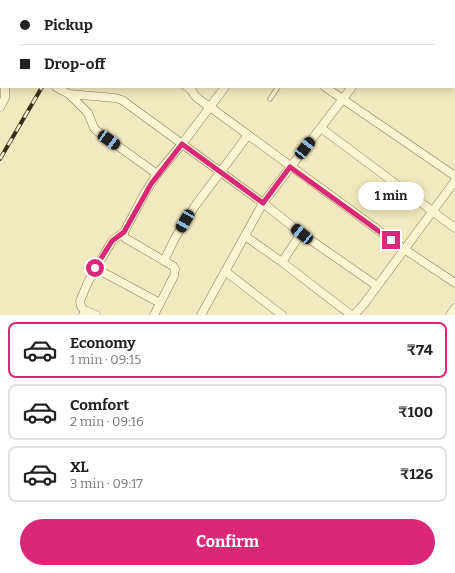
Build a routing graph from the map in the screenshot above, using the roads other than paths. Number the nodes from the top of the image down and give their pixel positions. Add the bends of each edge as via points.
1 (5, 88) edge
2 (58, 88) edge
3 (224, 88) edge
4 (277, 88) edge
5 (326, 88) edge
6 (351, 88) edge
7 (192, 90) edge
8 (69, 94) junction
9 (270, 98) dead end
10 (343, 100) junction
11 (0, 107) edge
12 (210, 107) junction
13 (320, 128) junction
14 (248, 136) junction
15 (182, 144) junction
16 (290, 167) junction
17 (220, 172) junction
18 (157, 174) junction
19 (455, 176) edge
20 (455, 181) edge
21 (263, 203) junction
22 (433, 212) junction
23 (455, 228) edge
24 (124, 232) junction
25 (302, 234) junction
26 (245, 236) junction
27 (404, 249) junction
28 (164, 261) junction
29 (282, 262) junction
30 (95, 268) junction
31 (225, 271) junction
32 (455, 283) edge
33 (377, 286) junction
34 (160, 303) junction
35 (455, 308) edge
36 (205, 313) edge
37 (84, 314) edge
38 (96, 315) edge
39 (154, 315) edge
40 (282, 315) edge
41 (352, 315) edge
42 (450, 315) edge

1 - 11 street via 5,98
2 - 8 street
3 - 12 street
4 - 9 lane
5 - 10 street
6 - 10 street
7 - 12 street
8 - 15 street via 122,100
8 - 18 street via 88,113 97,131
10 - 13 street
10 - 19 street
12 - 14 street
12 - 15 street
13 - 16 street
13 - 22 street
14 - 16 street
14 - 17 street
15 - 17 street
15 - 18 street
16 - 21 street
16 - 27 street
17 - 21 street
17 - 28 street via 185,221
18 - 24 street
20 - 22 street
21 - 25 street
21 - 26 street
22 - 23 street
22 - 27 street
24 - 28 street via 126,238
24 - 30 street via 112,241
25 - 29 street
25 - 33 street
26 - 29 street
26 - 31 street
27 - 32 street
27 - 33 street
28 - 34 street via 174,266 175,272
29 - 41 street
30 - 34 street
30 - 37 street via 80,301
31 - 36 street
31 - 40 street
33 - 41 street
34 - 39 street
35 - 42 street
37 - 38 street via 90,312

